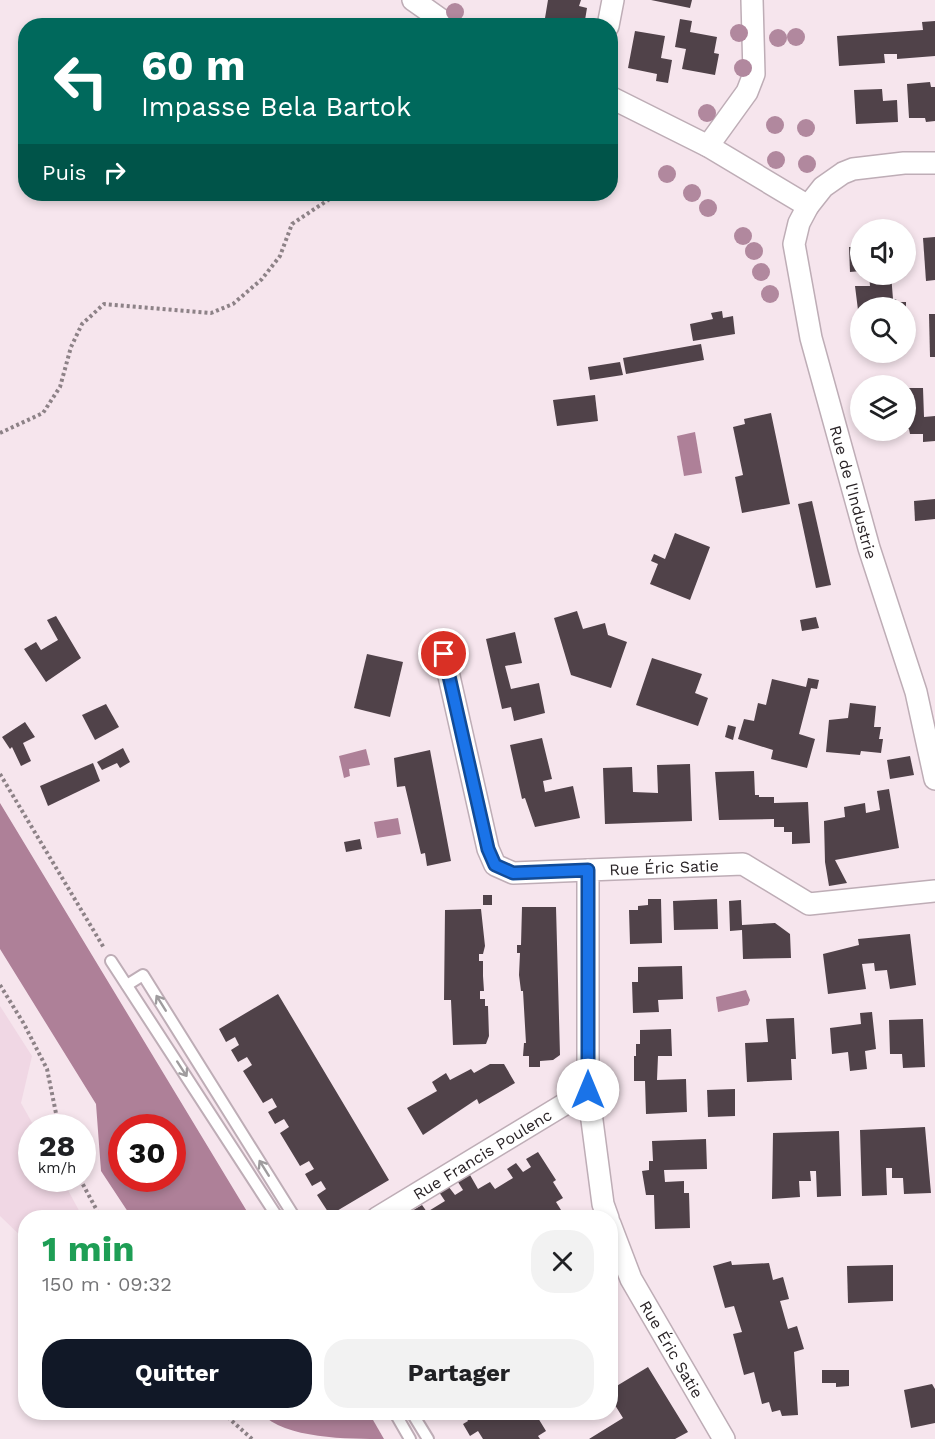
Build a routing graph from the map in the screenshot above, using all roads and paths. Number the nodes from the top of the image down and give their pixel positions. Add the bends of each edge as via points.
1 (413, 0) edge
2 (613, 0) edge
3 (752, 0) edge
4 (439, 18) edge
5 (610, 18) edge
6 (618, 101) edge
7 (708, 146) junction
8 (935, 163) edge
9 (326, 201) edge
10 (808, 206) junction
11 (0, 433) edge
12 (444, 654) dead end
13 (0, 774) edge
14 (935, 779) edge
15 (588, 870) junction
16 (935, 891) edge
17 (111, 961) joint
18 (0, 985) edge
19 (127, 985) junction
20 (588, 1090) junction
21 (56, 1114) edge
22 (87, 1192) edge
23 (97, 1210) edge
24 (273, 1210) edge
25 (290, 1210) edge
26 (390, 1210) edge
27 (605, 1210) edge
28 (618, 1245) edge
29 (231, 1420) edge
30 (399, 1420) edge
31 (416, 1420) edge
32 (252, 1439) edge
33 (410, 1439) edge
34 (428, 1439) edge
35 (724, 1439) edge

1 - 4 street
2 - 5 street
3 - 7 street via 754,74 747,92
6 - 7 street
7 - 10 street
8 - 10 street via 853,169 823,187
9 - 11 path via 292,224 280,256 234,304 211,313 104,304 82,324 60,387 43,413
10 - 14 street, Rue de l'Industrie via 794,244 811,338 869,548 916,693
12 - 15 street via 488,849 495,865 513,873
13 - 17 path
15 - 16 street, Rue Éric Satie via 743,864 809,904
15 - 20 street, Rue Éric Satie
17 - 19 lane
18 - 21 path via 47,1069
19 -> 24 lane
25 -> 19 lane via 143,975
20 - 26 street, Rue Francis Poulenc
20 - 27 street, Rue Éric Satie
22 - 23 path
28 - 35 street, Rue Éric Satie via 631,1279
29 - 32 path
30 - 33 lane
31 - 34 lane

